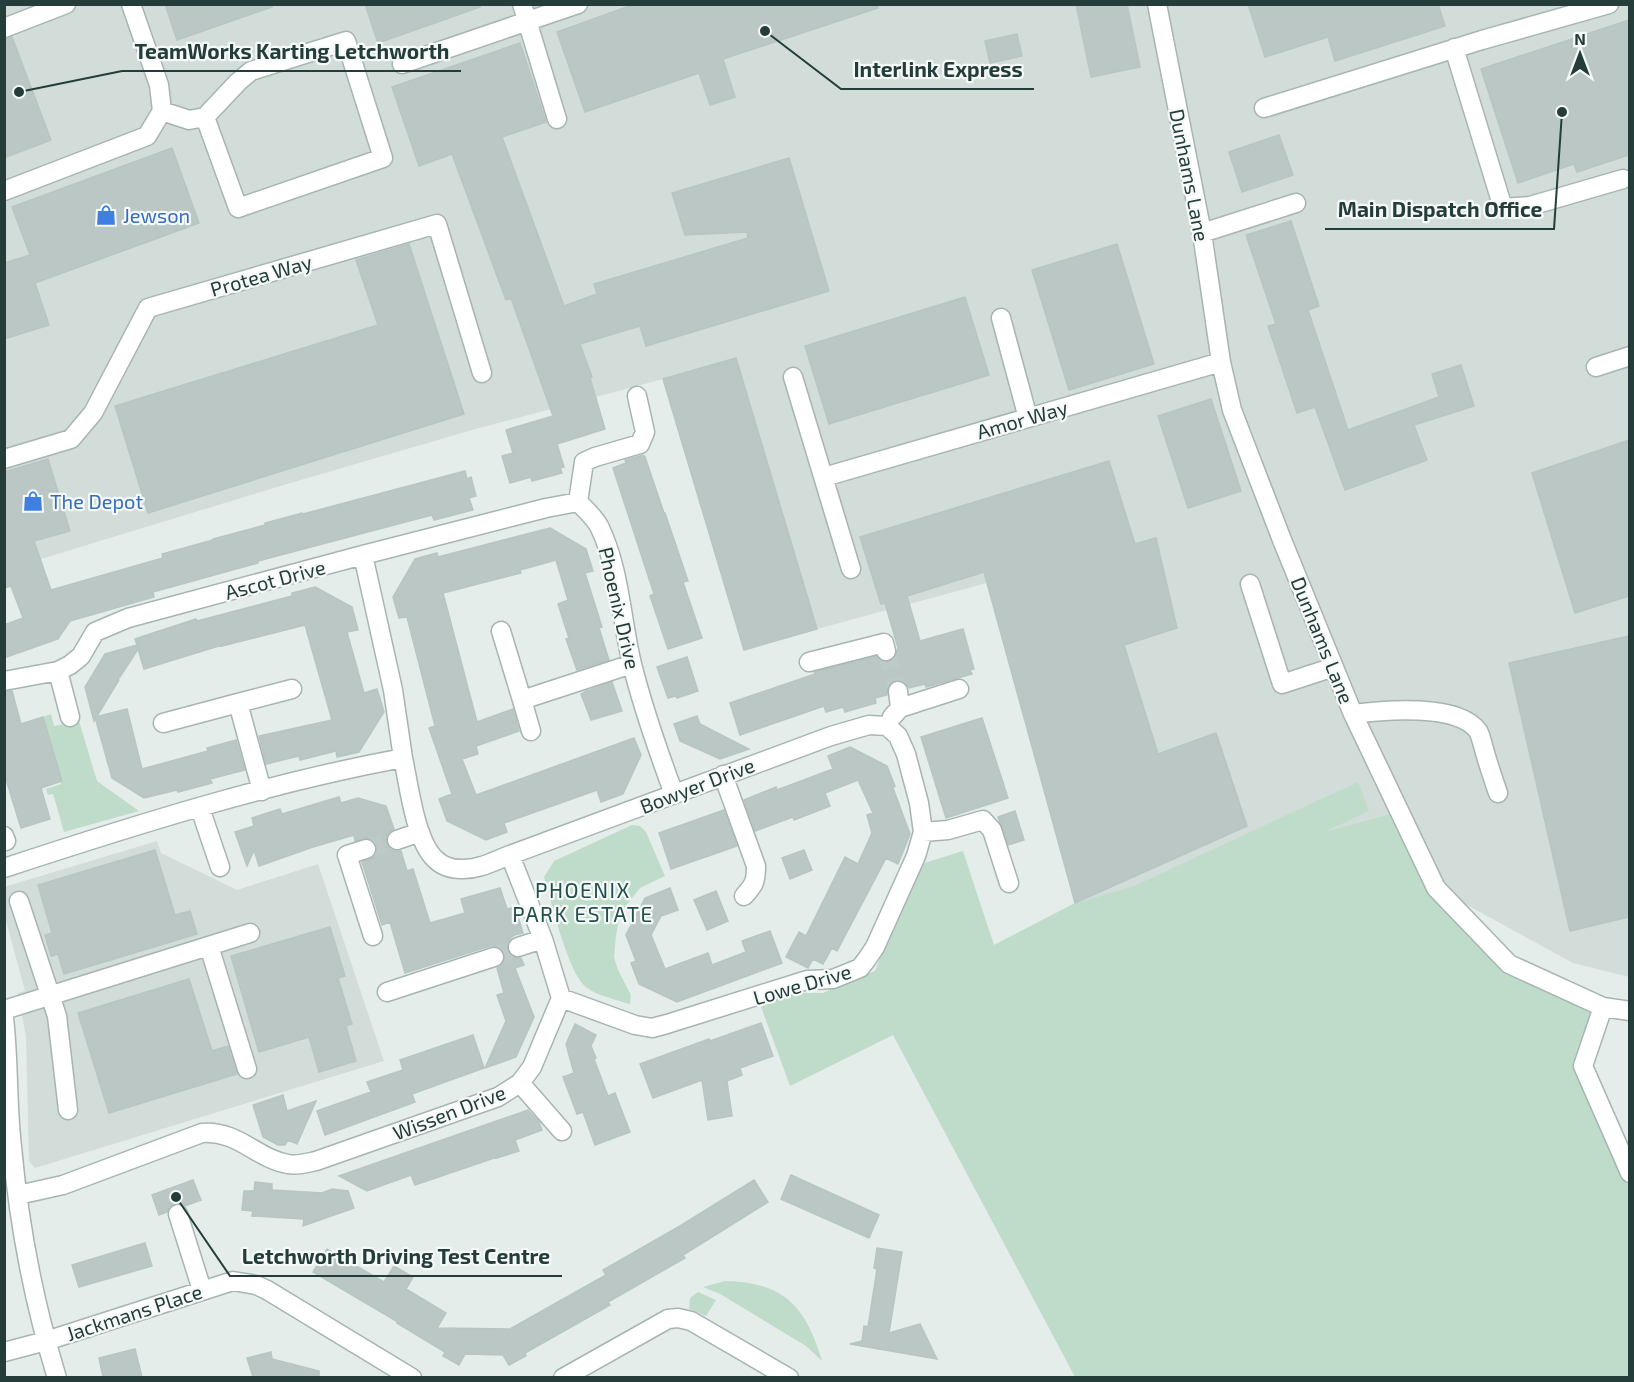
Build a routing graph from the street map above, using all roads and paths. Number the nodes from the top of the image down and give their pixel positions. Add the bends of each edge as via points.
1 (66, 4) edge
2 (131, 4) edge
3 (578, 4) edge
4 (1157, 4) edge
5 (1609, 4) edge
6 (524, 13) edge
7 (4, 28) edge
8 (1454, 48) junction
9 (402, 64) dead end
10 (1264, 108) dead end
11 (162, 111) junction
12 (205, 117) junction
13 (557, 119) dead end
14 (1623, 179) dead end
15 (4, 191) edge
16 (1296, 203) dead end
17 (1202, 233) junction
18 (1001, 318) dead end
19 (1629, 356) edge
20 (1221, 362) junction
21 (1596, 368) dead end
22 (482, 373) dead end
23 (793, 377) dead end
24 (637, 396) dead end
25 (1028, 418) junction
26 (4, 459) edge
27 (824, 477) junction
28 (578, 502) junction
29 (363, 555) junction
30 (851, 569) dead end
31 (1250, 584) dead end
32 (501, 631) dead end
33 (886, 651) dead end
34 (809, 662) dead end
35 (632, 664) junction
36 (1334, 667) junction
37 (58, 671) junction
38 (6, 676) edge
39 (292, 689) dead end
40 (959, 689) dead end
41 (522, 700) junction
42 (238, 703) junction
43 (1353, 714) junction
44 (70, 717) dead end
45 (163, 723) dead end
46 (887, 726) junction
47 (531, 731) dead end
48 (403, 758) junction
49 (723, 776) junction
50 (262, 791) junction
51 (1498, 793) dead end
52 (675, 794) junction
53 (200, 808) junction
54 (420, 832) junction
55 (923, 832) junction
56 (397, 840) tunnel mouth
57 (366, 849) tunnel mouth
58 (510, 855) junction
59 (220, 867) dead end
60 (4, 868) edge
61 (1009, 883) dead end
62 (744, 896) dead end
63 (19, 901) dead end
64 (250, 933) dead end
65 (372, 936) dead end
66 (543, 939) junction
67 (209, 946) junction
68 (518, 947) tunnel mouth
69 (494, 957) tunnel mouth
70 (387, 993) dead end
71 (50, 996) junction
72 (561, 998) junction
73 (1603, 1007) junction
74 (4, 1010) edge
75 (1629, 1011) edge
76 (4, 1018) edge
77 (247, 1069) dead end
78 (520, 1083) junction
79 (68, 1110) dead end
80 (562, 1131) dead end
81 (1629, 1173) edge
82 (18, 1195) junction
83 (178, 1214) dead end
84 (202, 1290) junction
85 (46, 1341) junction
86 (4, 1352) edge
87 (57, 1377) edge
88 (412, 1377) edge
89 (563, 1377) edge
90 (789, 1377) edge

1 - 7 street
2 - 11 street via 159,85
3 - 6 street
4 - 17 street, Dunhams Lane
5 - 8 street
6 - 9 street
6 - 13 street
8 - 10 street
8 - 14 street via 1503,208 1530,206
11 - 12 street via 189,120
11 - 15 street via 147,136
12 - 12 street via 251,71 346,41 383,158 238,208
16 - 17 street
17 - 20 street, Dunhams Lane
18 - 25 street
19 - 21 street
20 - 25 street, Amor Way
20 - 36 street, Dunhams Lane via 1232,410
22 - 26 street, Protea Way via 437,224 148,308 93,413 71,439
23 - 27 street
24 - 28 street via 645,432 640,444 584,462
25 - 27 street, Amor Way
27 - 30 street
28 - 29 street
28 - 35 street, Phoenix Drive via 598,524 609,551
29 - 37 street, Ascot Drive via 128,618 95,632 81,656
29 - 48 street via 393,690
31 - 36 street via 1282,684
32 - 41 street
33 - 34 street via 884,643
35 - 41 street
35 - 52 street, Phoenix Drive
36 - 43 street, Dunhams Lane
37 - 38 street, Ascot Drive
37 - 44 street
39 - 42 street
40 - 46 street via 899,700
41 - 47 street
42 - 45 street
42 - 50 street
43 - 51 street via 1420,710 1447,713 1470,724 1478,732
43 - 73 street, Dunhams Lane via 1436,888 1509,964
46 - 49 street, Bowyer Drive via 869,725 831,736
46 - 55 street, Lowe Drive via 898,736 906,754
48 - 50 street
48 - 54 street
49 - 52 street, Bowyer Drive
49 - 62 street via 756,866 753,887
50 - 53 street
52 - 58 street, Bowyer Drive
53 - 59 street
53 - 60 street
54 - 56 street
54 - 58 street via 434,859 452,868 483,866
55 - 61 street via 948,831 983,820 992,830
55 - 72 street, Lowe Drive via 875,947 860,968 833,979 807,980 652,1028
57 - 65 street via 347,855
58 - 66 street
63 - 71 street
64 - 67 street
66 - 68 street
66 - 72 street
67 - 71 street
67 - 77 street
69 - 70 street
71 - 74 street
71 - 79 street via 57,1016
72 - 78 street, Wissen Drive via 532,1067
73 - 75 street, Dunhams Lane
73 - 81 street via 1583,1066
76 - 82 street
78 - 80 street
78 - 82 street, Wissen Drive via 498,1097 316,1161 289,1165 221,1133 202,1133 63,1185
82 - 85 street
83 - 84 street
84 - 85 street, Jackmans Place
84 - 88 street, Jackmans Place via 233,1281 262,1287
85 - 86 street, Jackmans Place
85 - 87 street
89 - 90 street via 668,1319 678,1318 691,1321

